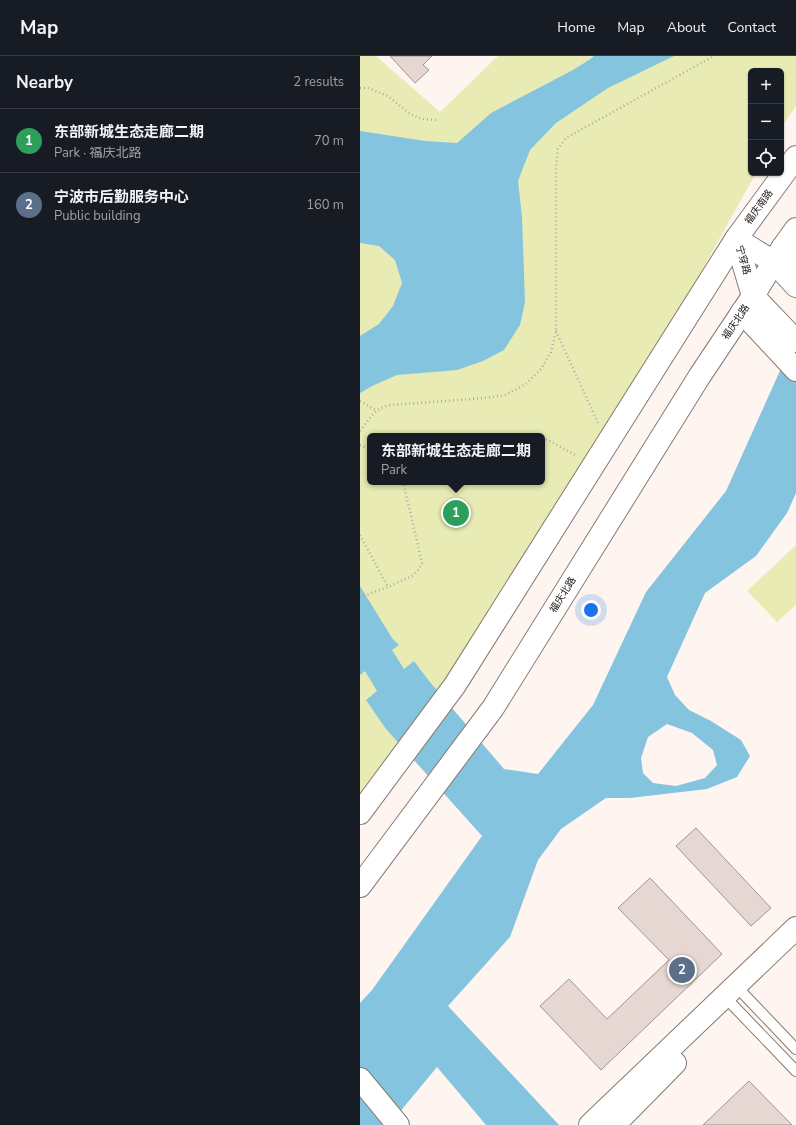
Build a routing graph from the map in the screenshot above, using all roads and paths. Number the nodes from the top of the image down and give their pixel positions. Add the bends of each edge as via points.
1 (714, 56) edge
2 (360, 88) edge
3 (437, 120) dead end
4 (796, 157) edge
5 (796, 229) edge
6 (736, 239) junction
7 (784, 256) edge
8 (796, 286) edge
9 (748, 304) junction
10 (556, 330) junction
11 (796, 341) edge
12 (791, 365) edge
13 (360, 401) edge
14 (377, 411) junction
15 (360, 431) edge
16 (545, 439) edge
17 (607, 444) junction
18 (594, 466) junction
19 (404, 485) edge
20 (360, 535) edge
21 (388, 587) junction
22 (360, 597) edge
23 (360, 813) edge
24 (360, 886) edge
25 (796, 928) edge
26 (796, 945) edge
27 (734, 995) junction
28 (796, 1049) edge
29 (796, 1071) edge
30 (360, 1079) edge
31 (396, 1122) edge
32 (590, 1125) edge
33 (614, 1125) edge

1 - 10 path via 566,138 558,149 555,196
2 - 3 path via 368,88 388,96 410,114 422,119
4 - 6 main road, 福庆南路
5 - 7 main road
6 - 7 main road, 宁穿路
6 - 9 main road, 宁穿路
6 - 17 main road
7 - 8 main road, 宁穿路
7 - 9 main road
9 - 11 main road, 宁穿路
9 - 12 main road
9 - 24 main road, 福庆北路 via 699,377 493,708
10 - 14 path via 551,352 541,369 526,384 505,395 390,404
10 - 17 path
13 - 14 path
14 - 15 path
16 - 18 path
17 - 18 main road
18 - 23 main road via 455,685
19 - 21 path via 422,563 412,576
20 - 21 path
21 - 22 path
25 - 27 main road
26 - 27 main road
27 - 28 lane
27 - 29 lane
27 - 32 main road
27 - 33 main road
30 - 31 main road

